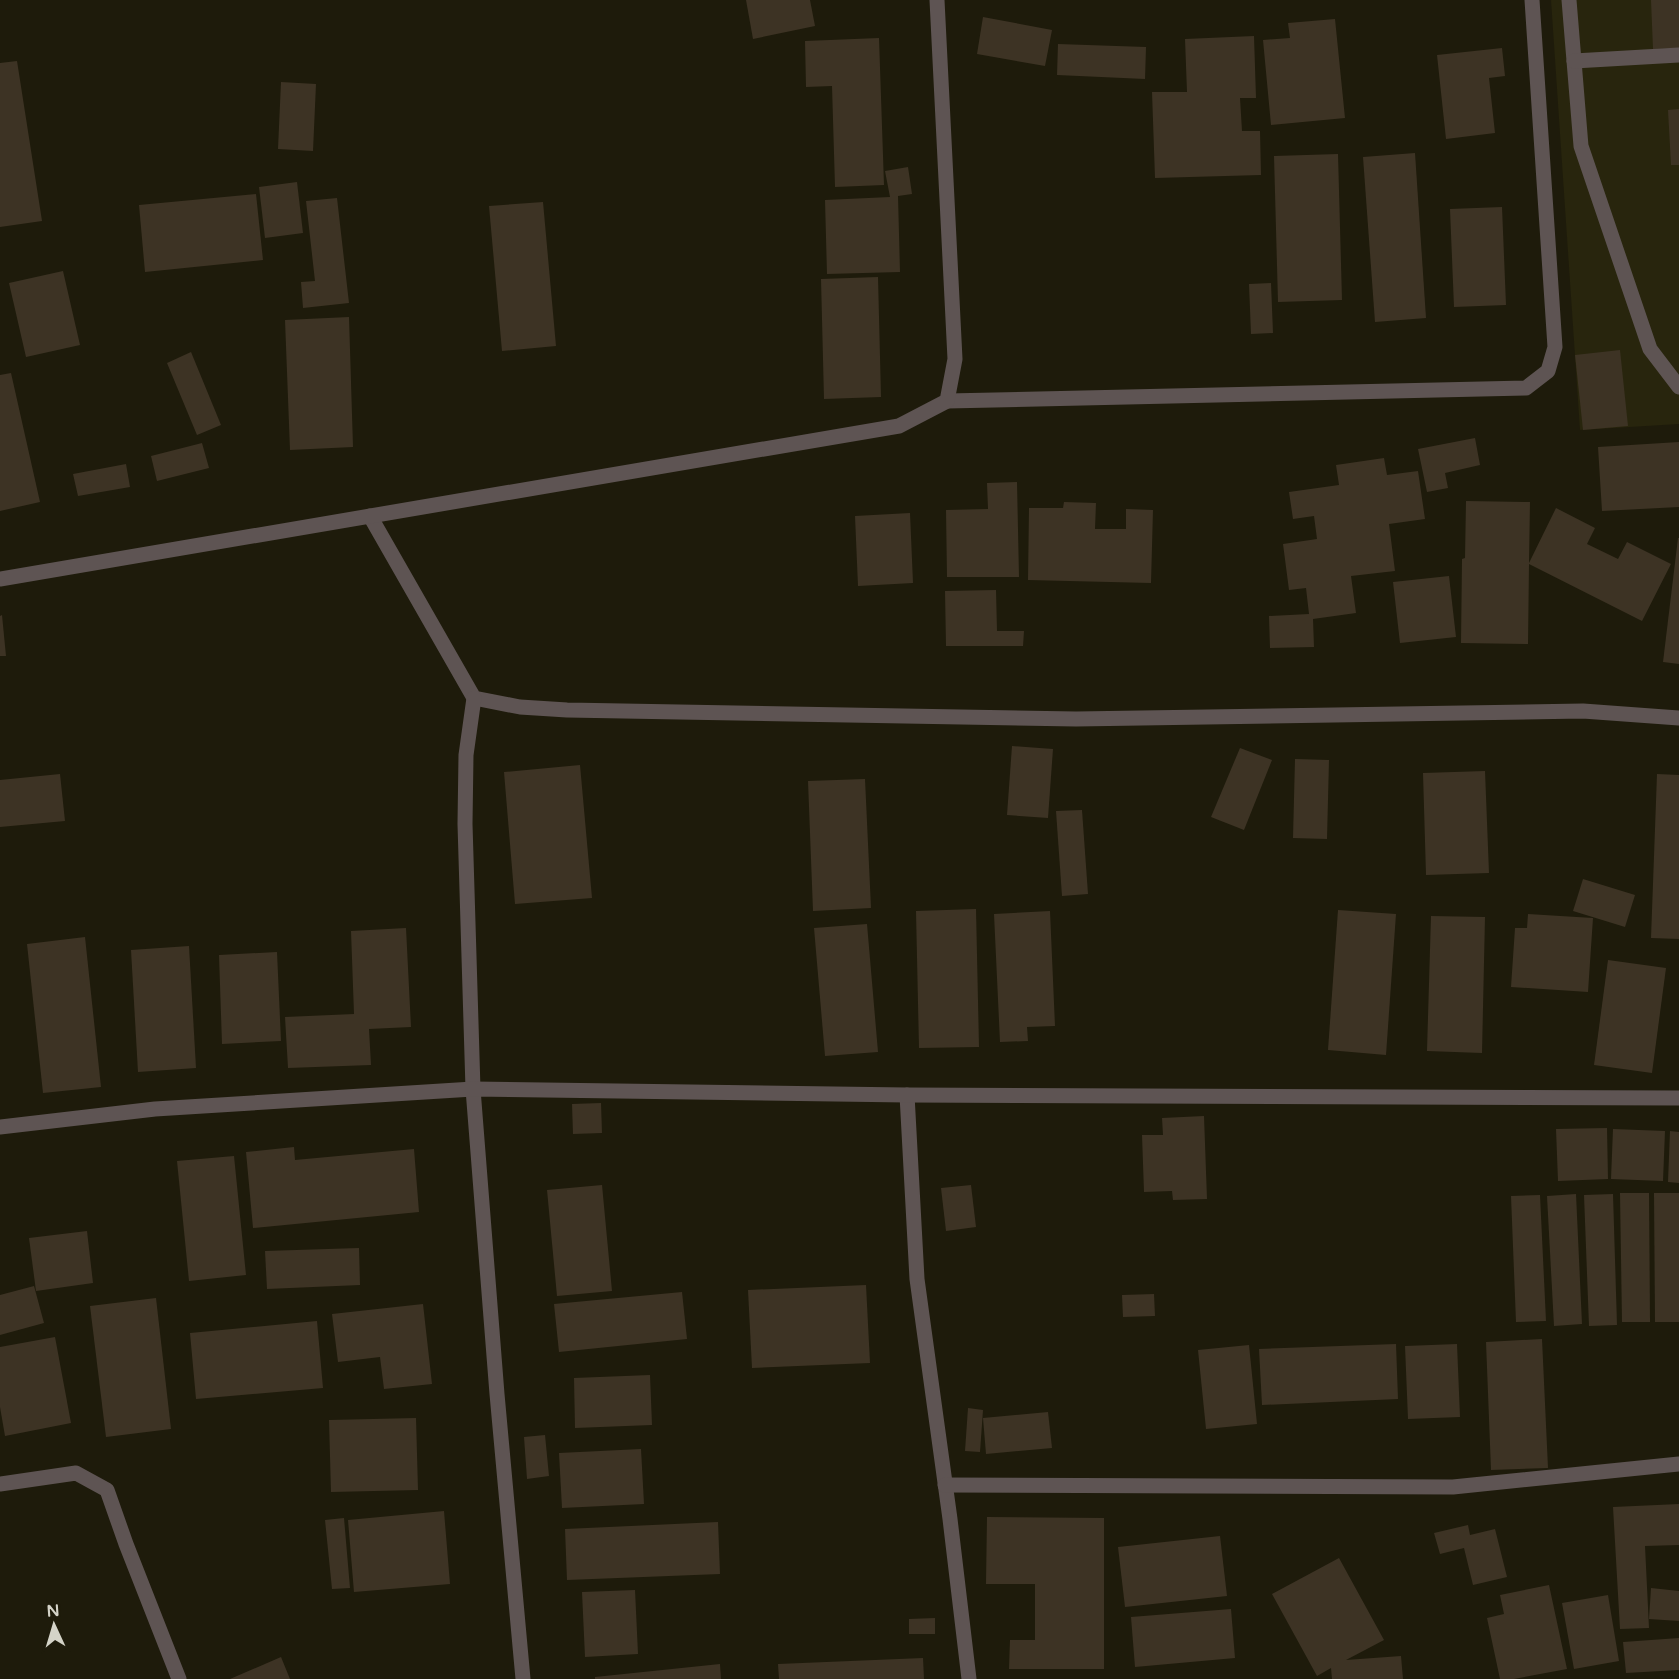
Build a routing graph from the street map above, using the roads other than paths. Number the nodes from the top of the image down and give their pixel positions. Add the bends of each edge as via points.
1 (937, 0) edge
2 (1532, 0) edge
3 (1569, 0) edge
4 (1679, 55) edge
5 (1574, 61) junction
6 (1679, 387) edge
7 (947, 401) junction
8 (370, 516) junction
9 (0, 579) edge
10 (474, 699) junction
11 (1679, 718) edge
12 (473, 1089) junction
13 (907, 1095) junction
14 (1679, 1098) edge
15 (0, 1126) edge
16 (1679, 1464) edge
17 (0, 1484) edge
18 (945, 1485) junction
19 (178, 1679) edge
20 (523, 1679) edge
21 (969, 1679) edge

1 - 7 street via 955,359
2 - 7 street via 1555,347 1548,371 1526,387
3 - 5 street
4 - 5 street
5 - 6 street via 1581,146 1650,349
7 - 8 street via 899,426
8 - 9 street
8 - 10 street
10 - 11 street via 567,710 1052,718 1583,711
10 - 12 street via 466,755 465,812
12 - 13 street
12 - 15 street via 155,1109
12 - 20 street
13 - 14 street
13 - 18 street via 916,1279
16 - 18 street via 1453,1487
17 - 19 street via 76,1473 107,1490
18 - 21 street

